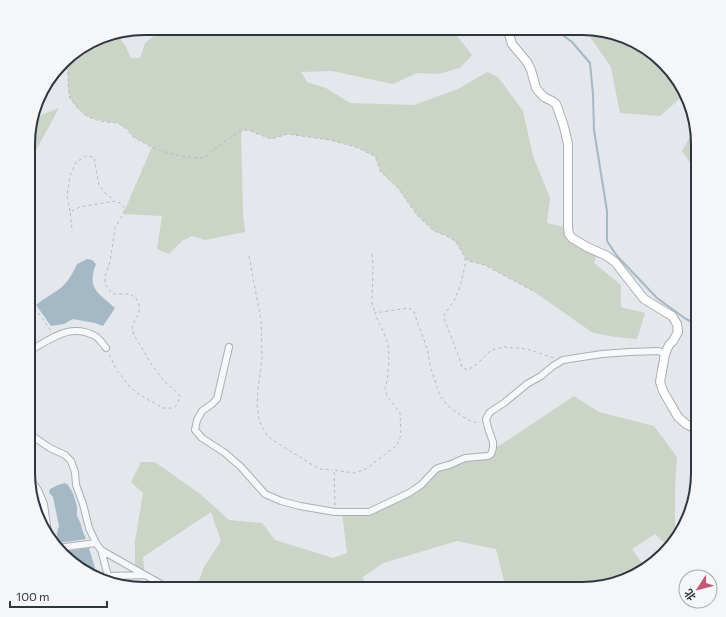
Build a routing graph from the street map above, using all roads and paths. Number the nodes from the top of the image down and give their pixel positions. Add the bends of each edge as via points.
1 (509, 35) edge
2 (67, 68) edge
3 (115, 201) junction
4 (70, 212) junction
5 (72, 228) dead end
6 (372, 254) dead end
7 (249, 256) dead end
8 (465, 257) junction
9 (533, 291) dead end
10 (35, 310) edge
11 (375, 313) junction
12 (55, 336) junction
13 (35, 347) edge
14 (229, 347) dead end
15 (106, 348) joint
16 (665, 354) junction
17 (563, 360) junction
18 (486, 419) junction
19 (691, 426) edge
20 (35, 438) edge
21 (334, 470) junction
22 (36, 487) edge
23 (335, 512) junction
24 (46, 520) edge
25 (96, 543) junction
26 (64, 547) edge
27 (101, 550) junction
28 (106, 575) edge
29 (145, 576) junction
30 (117, 578) edge
31 (157, 582) edge

1 - 16 street via 512,44 527,62 536,88 544,97 556,104 564,128 568,144 569,234 615,262 644,299 672,316 678,324 678,332
2 - 8 path via 70,98 86,116 118,123 133,137 165,152 205,158 232,136 248,130 271,139 288,134 330,140 370,153 375,156 381,172 398,188 417,215 434,232 456,242
3 - 4 path via 80,207
3 - 4 path via 99,186 94,157 86,156 76,162 70,176 67,196
3 - 15 path via 122,204 124,210 115,228 105,284 113,294 130,294 136,298 139,312 132,327 134,335 153,367 178,393 180,397 176,406 163,408 129,386 116,369
4 - 5 path
6 - 11 path via 372,303
7 - 21 path via 261,320 262,359 257,405 259,421 268,437 319,469
8 - 9 path
8 - 17 path via 466,266 460,287 444,315 462,368 467,370 473,367 491,350 504,347 527,349
10 - 12 path
11 - 18 path via 408,308 414,311 440,396 448,406 472,422
11 - 21 path via 388,344 387,396 400,413 401,435 397,445 366,469 354,473
12 - 13 street
12 - 15 street via 71,331 84,332 96,337
14 - 23 street via 218,398 202,411 195,430 241,466 265,494 300,506
16 - 17 street via 659,351 630,352
16 - 19 street via 660,382 663,391 678,417
17 - 18 street via 490,412
18 - 23 street via 493,442 491,454 488,456 465,458 436,469 409,493 369,512
20 - 25 street via 71,461 89,528
21 - 23 path
22 - 24 street via 44,504
25 - 26 street
25 - 27 street
27 - 28 street
27 - 29 street
29 - 30 street
29 - 31 street

